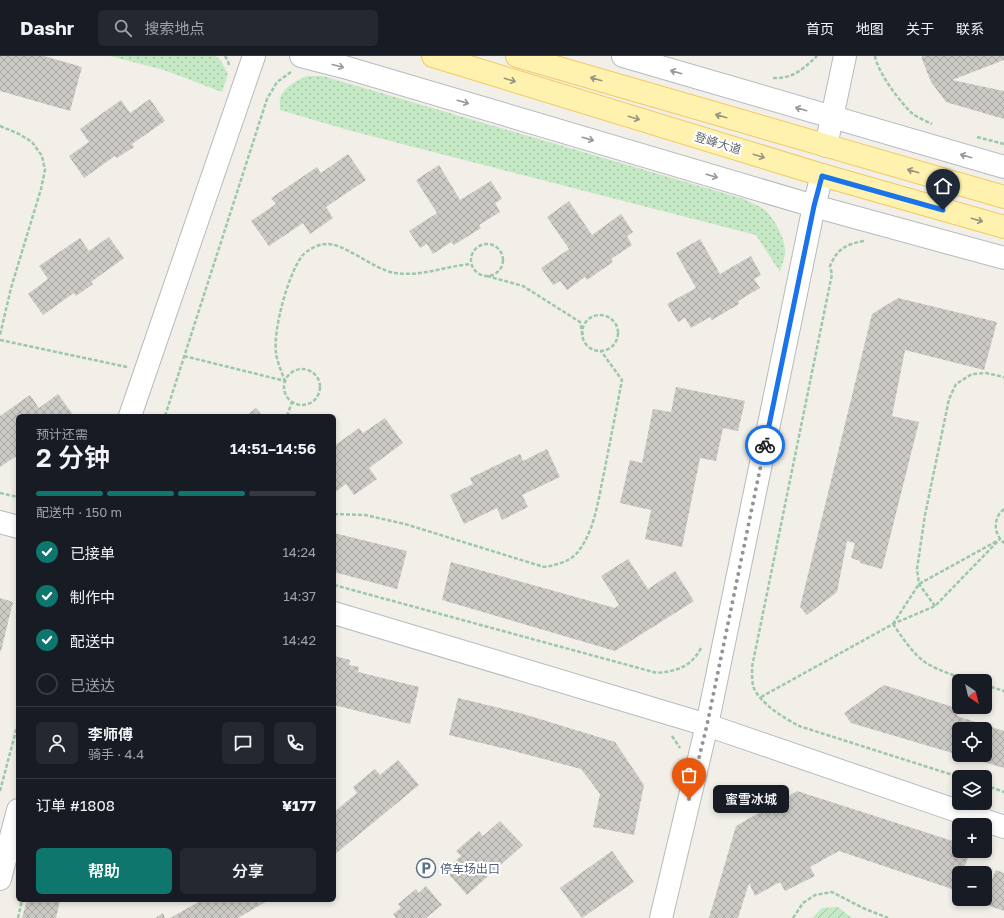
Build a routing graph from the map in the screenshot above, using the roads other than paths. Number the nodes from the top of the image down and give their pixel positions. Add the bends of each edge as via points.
1 (254, 56) edge
2 (432, 56) edge
3 (517, 56) edge
4 (623, 56) edge
5 (845, 56) edge
6 (299, 62) edge
7 (832, 118) junction
8 (826, 146) junction
9 (1004, 167) edge
10 (822, 176) junction
11 (1004, 197) edge
12 (814, 206) junction
13 (1004, 227) edge
14 (1004, 258) edge
15 (131, 414) edge
16 (0, 522) edge
17 (16, 526) edge
18 (336, 614) edge
19 (707, 725) junction
20 (16, 818) edge
21 (1004, 827) edge
22 (0, 879) edge
23 (660, 918) edge

1 - 15 street
2 -> 10 main road, 登峰大道
8 -> 3 main road
7 -> 4 street
5 - 7 street
6 -> 12 street via 344,67
7 - 8 street
9 -> 7 street
11 -> 8 main road
10 - 12 street
10 -> 13 main road, 登峰大道
12 - 14 street
12 - 19 street
16 - 17 street
18 - 19 street
19 - 21 street
19 - 23 street
20 - 22 street

